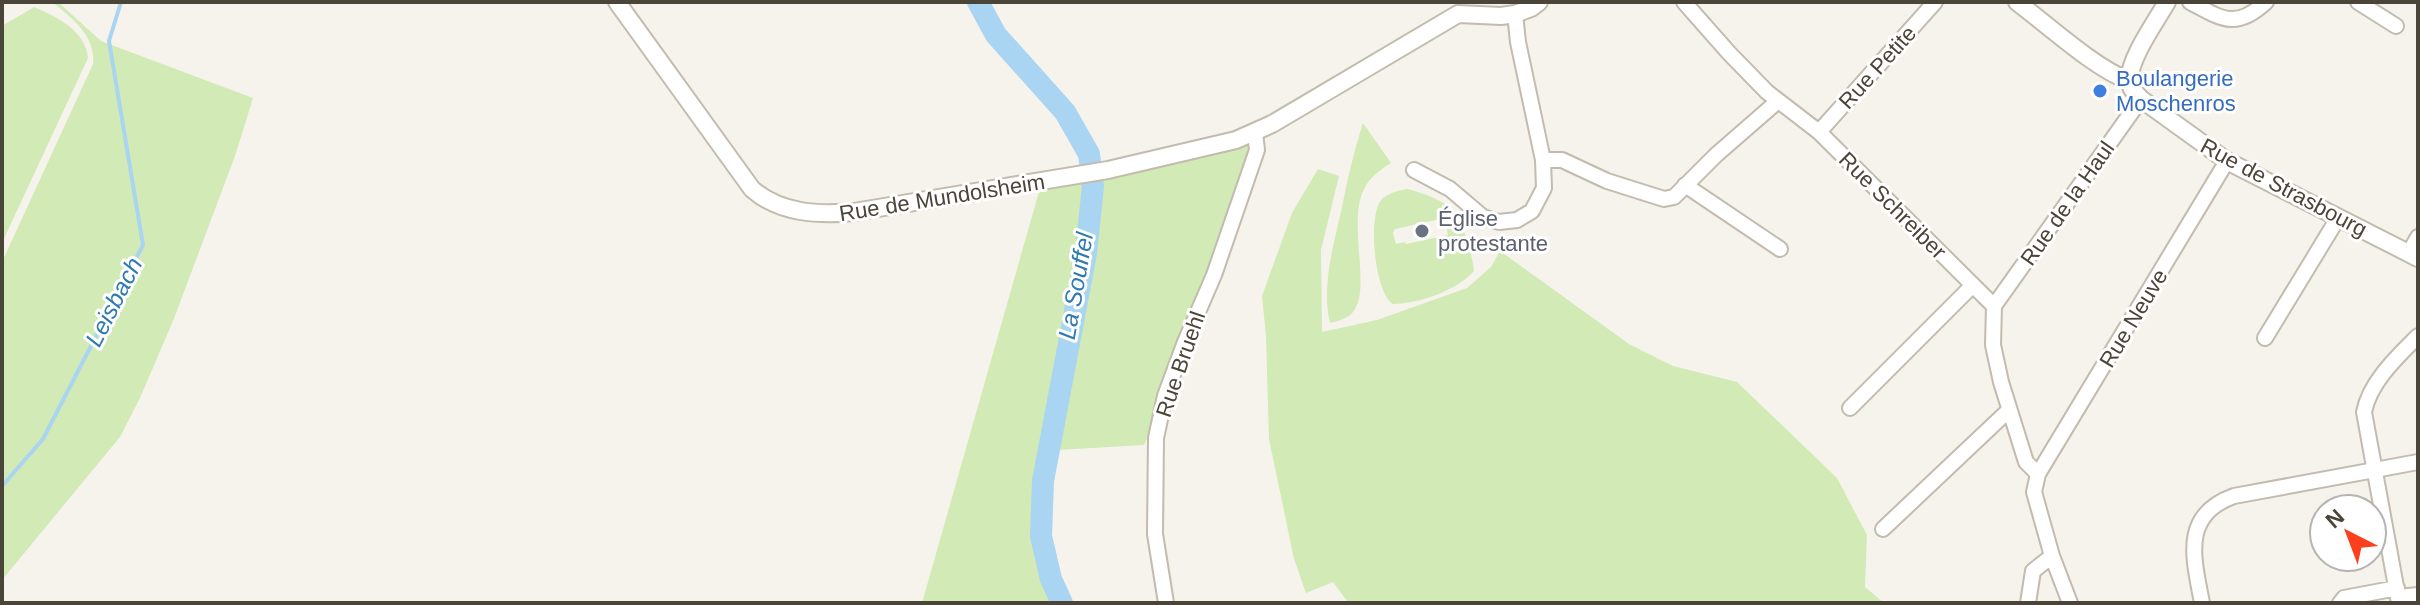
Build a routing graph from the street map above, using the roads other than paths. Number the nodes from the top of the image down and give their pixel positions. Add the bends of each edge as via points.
1 (617, 2) edge
2 (1539, 2) edge
3 (1684, 2) edge
4 (1935, 2) edge
5 (2017, 2) edge
6 (2167, 2) edge
7 (2190, 2) edge
8 (2266, 2) edge
9 (2358, 2) edge
10 (1453, 8) edge
11 (1515, 14) junction
12 (2396, 26) dead end
13 (2129, 81) junction
14 (2141, 99) junction
15 (1778, 101) junction
16 (1819, 132) junction
17 (1255, 133) junction
18 (1543, 160) junction
19 (2227, 161) junction
20 (1414, 170) dead end
21 (1685, 185) junction
22 (2338, 218) junction
23 (2418, 237) edge
24 (1780, 249) dead end
25 (2414, 256) edge
26 (1973, 285) junction
27 (1994, 306) junction
28 (2418, 336) edge
29 (2265, 338) dead end
30 (1850, 408) dead end
31 (2009, 410) junction
32 (2023, 451) junction
33 (2050, 455) junction
34 (2418, 462) edge
35 (2375, 470) junction
36 (2038, 474) junction
37 (1883, 529) dead end
38 (2052, 556) junction
39 (2418, 595) edge
40 (2398, 596) edge
41 (1166, 603) edge
42 (2028, 603) edge
43 (2070, 603) edge
44 (2202, 603) edge
45 (2340, 603) edge

1 - 17 street, Rue de Mundolsheim via 752,189 796,211 854,212 1080,176
2 - 11 street
3 - 15 street, Rue Schreiber
4 - 16 street, Rue Petite
5 - 13 street
6 - 13 street via 2136,57
7 - 8 street via 2234,21
9 - 12 street
10 - 11 street
10 - 17 street, Rue de Mundolsheim
11 - 18 street
13 - 14 street, Rue de Strasbourg
14 - 19 street, Rue de Strasbourg
14 - 27 street, Rue de la Haul
15 - 16 street, Rue Schreiber
15 - 21 street
16 - 26 street, Rue Schreiber
17 - 41 street, Rue Bruehl via 1257,150 1165,396 1156,438 1155,534
18 - 20 street via 1544,188 1532,211 1499,222 1483,217 1450,189
18 - 21 street via 1562,160 1664,199
19 - 22 street, Rue de Strasbourg
19 - 33 street, Rue Neuve
21 - 24 street
22 - 25 street, Rue de Strasbourg
22 - 29 street
23 - 25 street, Rue de Strasbourg
26 - 27 street, Rue Schreiber
26 - 30 street
27 - 31 street via 1993,345
28 - 35 street via 2389,366 2366,404
31 - 32 street
31 - 37 street
32 - 33 street
32 - 36 street
33 - 36 street, Rue Neuve
34 - 35 street
35 - 40 street
35 - 44 street via 2234,496 2213,506 2192,546
36 - 38 street via 2034,492
38 - 42 street via 2033,571
38 - 43 street
39 - 40 street
40 - 45 street via 2344,598

